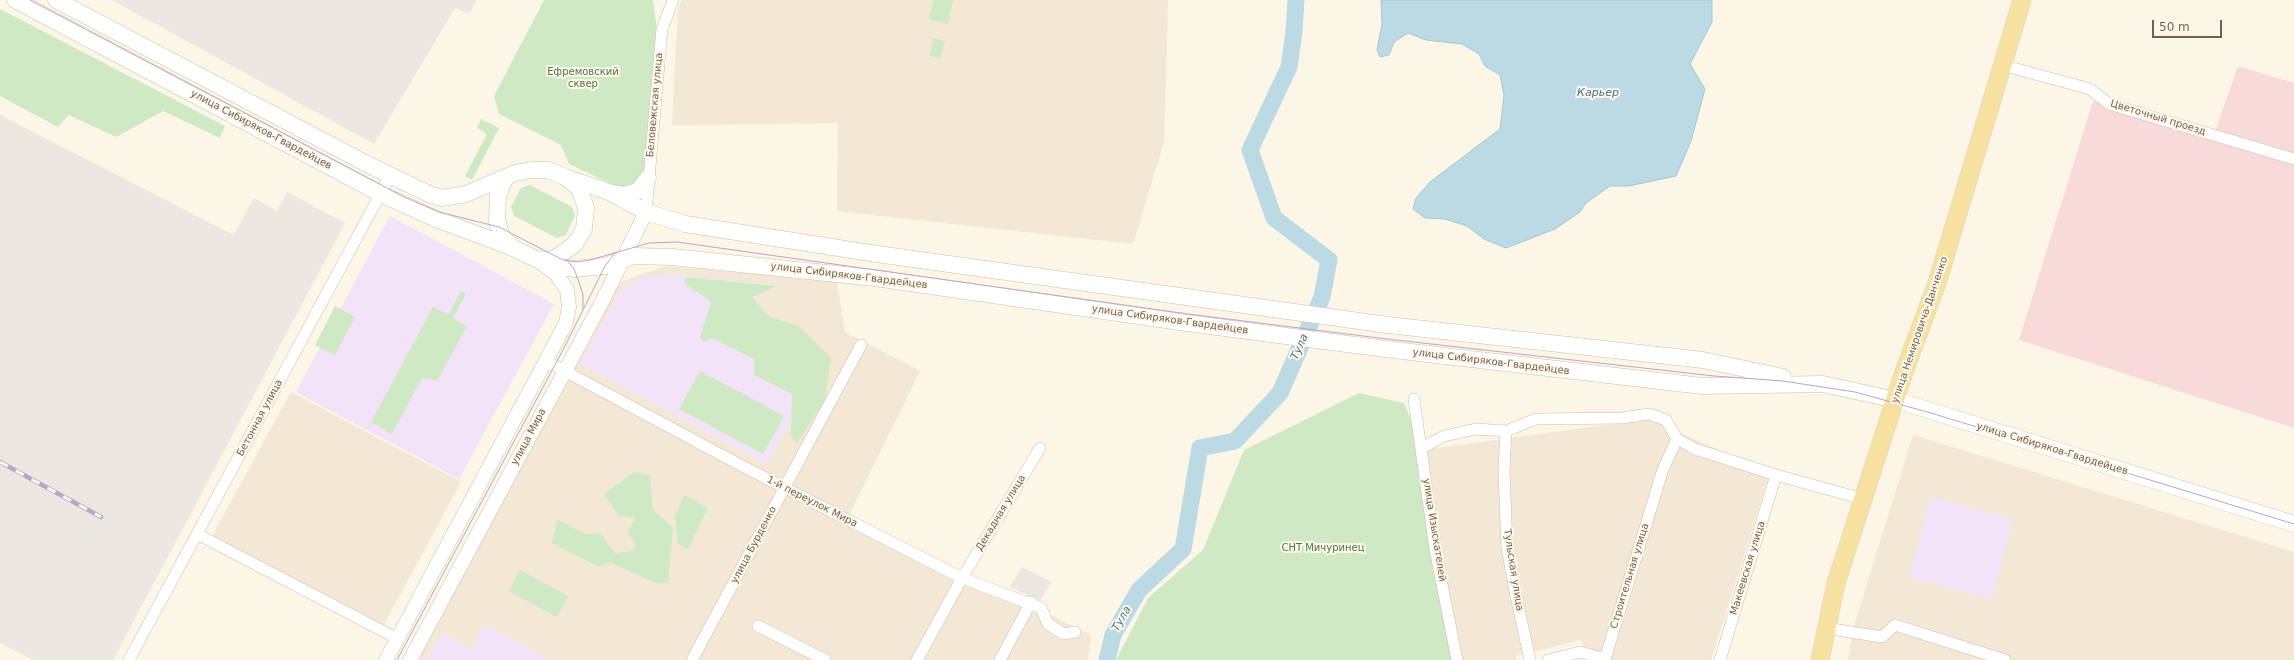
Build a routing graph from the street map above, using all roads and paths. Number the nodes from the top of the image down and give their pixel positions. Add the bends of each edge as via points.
1 (15, 0) edge
2 (56, 0) edge
3 (673, 0) edge
4 (2022, 0) edge
5 (124, 36) junction
6 (115, 52) junction
7 (2002, 65) junction
8 (2294, 160) edge
9 (390, 176) junction
10 (565, 177) junction
11 (648, 178) junction
12 (505, 179) junction
13 (609, 192) junction
14 (381, 194) junction
15 (646, 212) junction
16 (513, 248) junction
17 (536, 259) junction
18 (623, 260) junction
19 (861, 345) dead end
20 (546, 361) junction
21 (564, 370) junction
22 (1808, 383) junction
23 (1414, 400) dead end
24 (1896, 400) junction
25 (1506, 431) junction
26 (1677, 440) junction
27 (1040, 448) dead end
28 (1422, 448) junction
29 (1776, 476) junction
30 (784, 487) junction
31 (1864, 499) junction
32 (2294, 524) edge
33 (197, 534) junction
34 (962, 578) junction
35 (1031, 602) junction
36 (758, 626) dead end
37 (1826, 628) junction
38 (1075, 632) dead end
39 (398, 639) junction
40 (129, 660) edge
41 (386, 660) edge
42 (410, 660) edge
43 (692, 660) edge
44 (825, 660) edge
45 (917, 660) edge
46 (1000, 660) edge
47 (1457, 660) edge
48 (1530, 660) edge
49 (1548, 660) edge
50 (1720, 660) edge
51 (1820, 660) edge
52 (2005, 660) edge

1 - 6 main road, улица Сибиряков-Гвардейцев
2 - 5 main road, улица Сибиряков-Гвардейцев
3 - 11 street, Беловежская улица via 662,29
4 - 7 main road, улица Немировича-Данченко
5 - 6 main road
5 - 9 main road, улица Сибиряков-Гвардейцев
6 - 14 main road, улица Сибиряков-Гвардейцев
7 - 8 street, Цветочный проезд via 2090,90 2109,104
7 - 24 main road, улица Немировича-Данченко via 1937,283
9 - 12 main road, улица Сибиряков-Гвардейцев via 442,198 466,194
9 - 14 street, Бетонная улица
10 - 12 main road via 548,170 531,170 515,173
10 - 13 main road, улица Сибиряков-Гвардейцев
10 - 17 main road via 578,188 586,208 584,229 575,244 557,257 550,260
11 - 13 main road via 638,191 625,195
11 - 15 street, Беловежская улица
12 - 16 main road via 498,195 497,221 502,236
13 - 15 main road, улица Сибиряков-Гвардейцев
14 - 16 main road, улица Сибиряков-Гвардейцев via 436,219
14 - 33 street, Бетонная улица
15 - 18 street, улица Мира
15 - 22 main road, улица Сибиряков-Гвардейцев via 685,224 831,247 1388,325 1702,360
16 - 17 main road
17 - 18 main road, улица Сибиряков-Гвардейцев via 567,269 592,268
17 - 20 street via 557,275 568,296 566,323
18 - 21 street, улица Мира
18 - 22 main road, улица Сибиряков-Гвардейцев via 634,256 662,256 874,278 1385,349 1702,386
19 - 30 street, улица Бурденко
20 - 21 street, 1-й переулок Мира
20 - 39 street, улица Мира
21 - 30 street, 1-й переулок Мира
21 - 42 street, улица Мира
22 - 24 main road, улица Сибиряков-Гвардейцев via 1856,390
23 - 28 street, улица Изыскателей
24 - 31 main road, улица Немировича-Данченко
24 - 32 main road, улица Сибиряков-Гвардейцев
25 - 26 street via 1536,419 1622,418 1649,414 1666,420
25 - 28 street via 1476,429 1444,436
25 - 48 street, Тульская улица via 1504,471 1508,548
26 - 29 street via 1695,449
26 - 49 street, Строительная улица via 1663,469 1605,659 1580,652
27 - 34 street, Декадная улица
28 - 47 street, улица Изыскателей via 1435,549
29 - 31 street
29 - 50 street, Макеевская улица
30 - 34 street, 1-й переулок Мира
30 - 43 street, улица Бурденко
31 - 37 main road, улица Немировича-Данченко via 1836,583
33 - 39 street
33 - 40 street, Бетонная улица
34 - 35 street, 1-й переулок Мира
34 - 45 street, Декадная улица
35 - 38 street, 1-й переулок Мира via 1042,608 1048,624 1064,634
35 - 46 street
36 - 44 street
37 - 51 main road, улица Немировича-Данченко
37 - 52 street via 1882,637 1895,625
39 - 41 street, улица Мира

